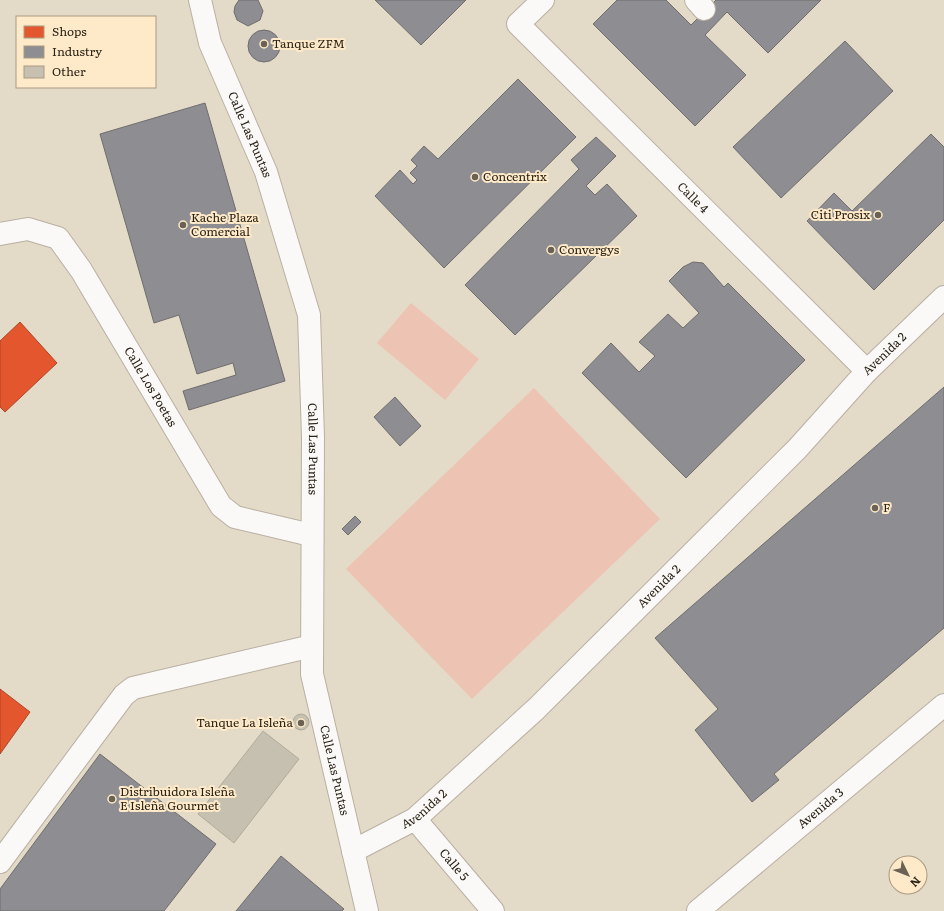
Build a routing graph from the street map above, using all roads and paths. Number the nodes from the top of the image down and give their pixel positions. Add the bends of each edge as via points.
1 (200, 0) edge
2 (542, 0) edge
3 (0, 234) edge
4 (944, 297) edge
5 (867, 371) junction
6 (311, 535) junction
7 (312, 646) junction
8 (944, 705) edge
9 (415, 819) junction
10 (354, 851) junction
11 (0, 862) edge
12 (367, 911) edge
13 (493, 911) edge
14 (698, 911) edge

1 - 6 street, Calle Las Puntas via 210,43 266,172 309,315 313,438
2 - 5 street, Calle 4 via 518,24
3 - 6 street, Calle Los Poetas via 28,229 58,238 81,270 221,506 235,517
4 - 5 street, Avenida 2
5 - 9 street, Avenida 2 via 797,448 536,709
6 - 7 street, Calle Las Puntas
7 - 10 street, Calle Las Puntas via 312,674
7 - 11 street via 133,688 124,695
8 - 14 street, Avenida 3
9 - 10 street, Avenida 2
9 - 13 street, Calle 5
10 - 12 street, Calle Las Puntas

